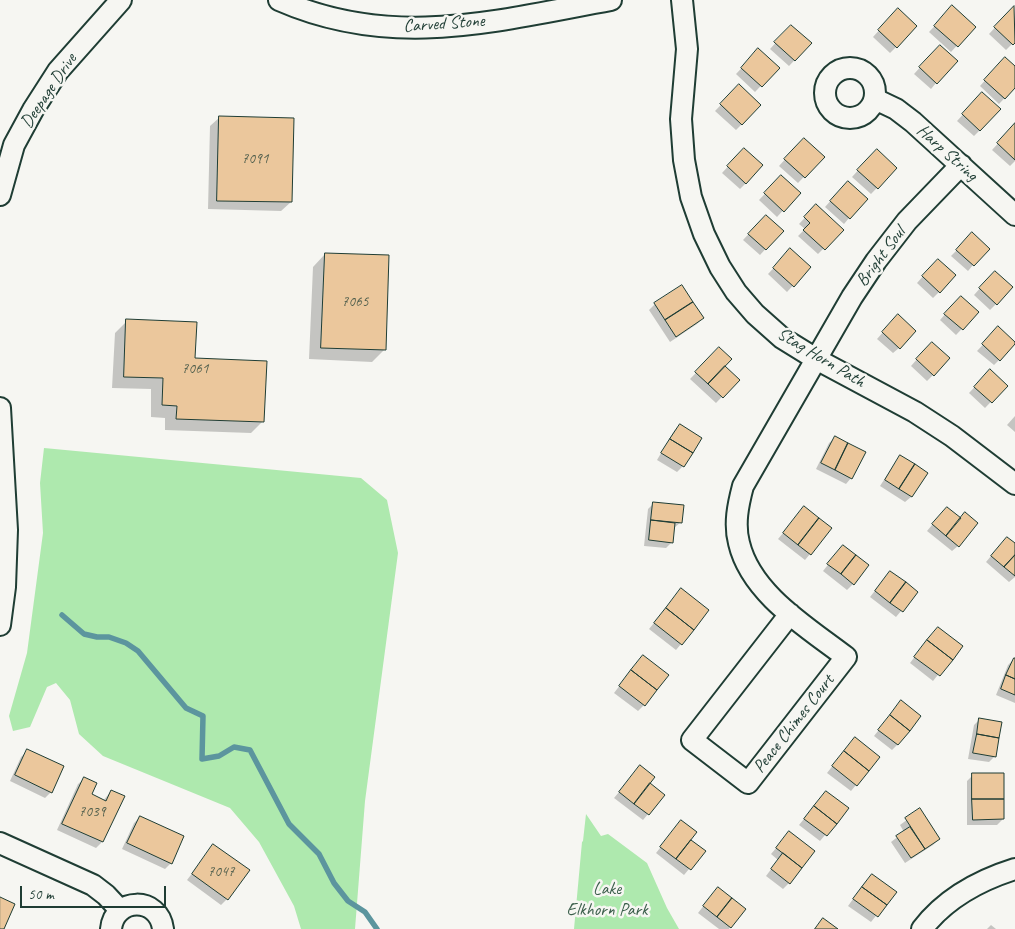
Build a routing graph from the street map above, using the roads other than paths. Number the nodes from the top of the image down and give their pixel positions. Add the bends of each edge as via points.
1 (121, 0) edge
2 (279, 0) edge
3 (611, 0) edge
4 (682, 0) edge
5 (875, 98) dead end
6 (960, 165) junction
7 (0, 195) edge
8 (1015, 215) edge
9 (816, 359) junction
10 (0, 408) edge
11 (1015, 484) edge
12 (790, 614) junction
13 (0, 625) edge
14 (0, 842) edge
15 (1015, 870) edge
16 (120, 910) junction
17 (111, 929) edge
18 (163, 929) edge
19 (922, 929) edge

1 - 7 street, Deepage Drive via 58,71 33,110 14,145
2 - 3 street, Carved Stone via 347,22 412,28 488,22
4 - 9 street, Stag Horn Path via 687,50 681,119 684,160 691,197 704,234 720,267 755,314 782,338
5 - 6 street, Harp String via 913,122
6 - 8 street, Harp String
6 - 9 street, Bright Soul via 876,261
9 - 11 street, Stag Horn Path via 915,412
9 - 12 street, Peace Chimes Court via 743,486 737,508 739,544 746,562 772,598
10 - 13 street via 7,530
12 - 12 street, Peace Chimes Court via 846,656 748,783 692,740
14 - 16 street via 93,885
15 - 19 street via 970,887
16 - 17 street
16 - 18 street via 132,904 149,907 157,912

